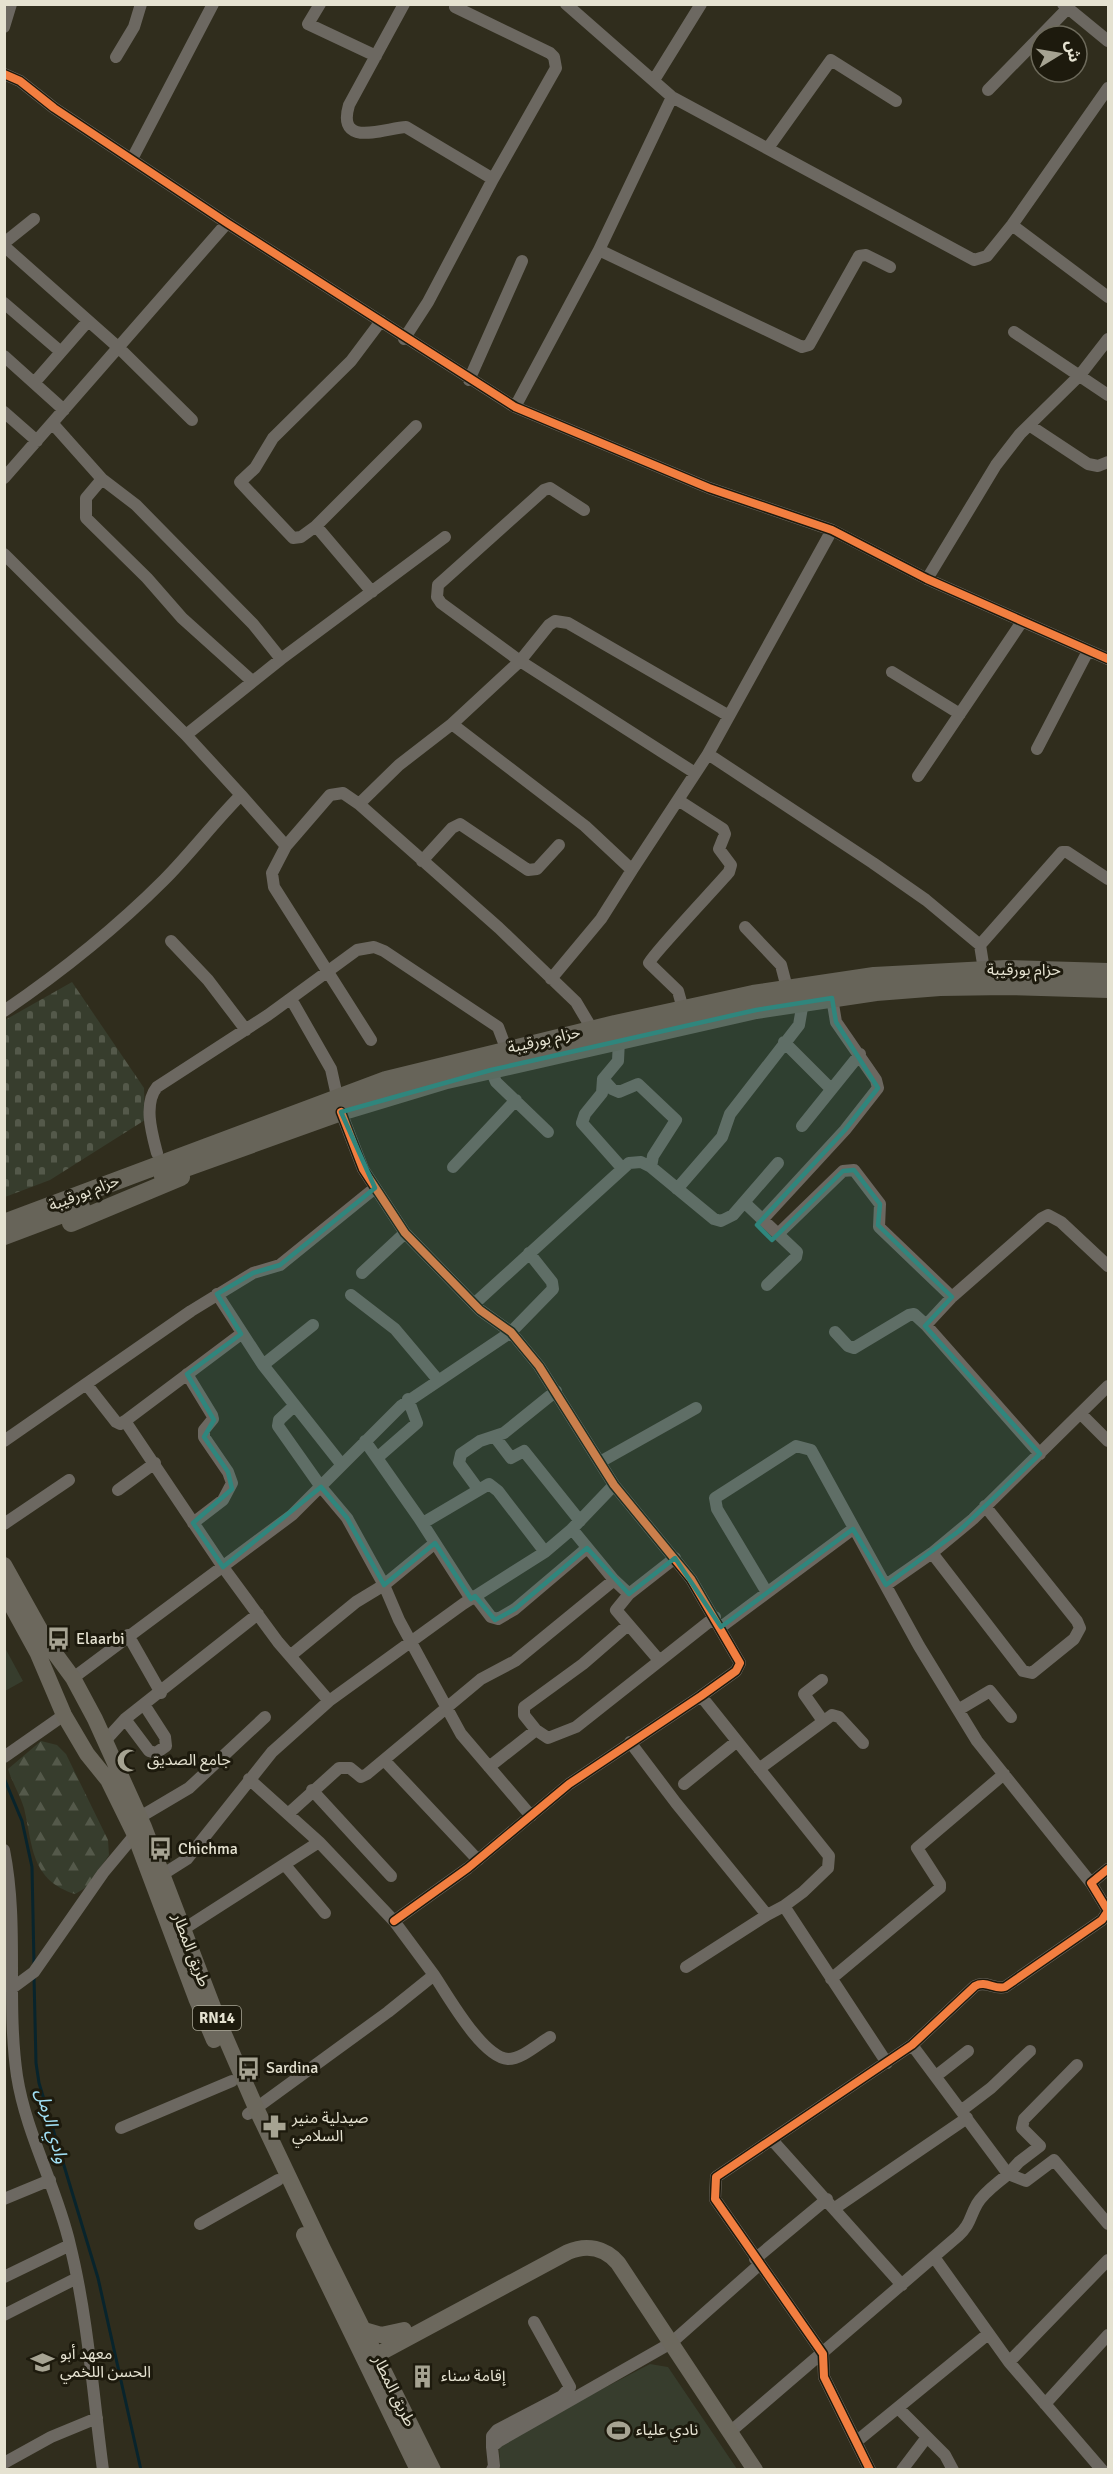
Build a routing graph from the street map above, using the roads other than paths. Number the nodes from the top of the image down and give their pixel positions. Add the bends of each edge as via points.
1 (11, 4) edge
2 (141, 4) edge
3 (213, 4) edge
4 (321, 4) edge
5 (404, 4) edge
6 (566, 4) edge
7 (701, 4) edge
8 (455, 7) dead end
9 (1065, 7) edge
10 (4, 27) edge
11 (1108, 41) edge
12 (376, 56) junction
13 (116, 57) dead end
14 (4, 74) edge
15 (654, 80) junction
16 (988, 90) dead end
17 (1106, 95) edge
18 (672, 97) junction
19 (896, 100) dead end
20 (768, 148) junction
21 (132, 159) junction
22 (493, 179) junction
23 (34, 219) dead end
24 (226, 223) junction
25 (1012, 225) junction
26 (4, 245) edge
27 (599, 250) junction
28 (522, 261) dead end
29 (890, 267) dead end
30 (1108, 297) edge
31 (4, 303) edge
32 (88, 321) junction
33 (381, 321) junction
34 (1014, 332) dead end
35 (404, 339) junction
36 (1108, 339) edge
37 (118, 348) junction
38 (61, 352) junction
39 (4, 356) edge
40 (1080, 375) junction
41 (469, 380) junction
42 (34, 383) junction
43 (1108, 395) edge
44 (515, 407) junction
45 (64, 410) junction
46 (4, 412) edge
47 (192, 420) dead end
48 (53, 424) junction
49 (1029, 425) junction
50 (416, 426) dead end
51 (37, 441) junction
52 (1108, 462) edge
53 (6, 472) edge
54 (102, 479) junction
55 (584, 510) dead end
56 (316, 526) junction
57 (832, 530) junction
58 (445, 537) dead end
59 (4, 554) edge
60 (927, 579) junction
61 (372, 592) junction
62 (1021, 622) junction
63 (1088, 651) junction
64 (281, 659) junction
65 (1108, 659) edge
66 (520, 661) junction
67 (892, 672) dead end
68 (252, 681) junction
69 (960, 714) junction
70 (729, 717) junction
71 (452, 724) junction
72 (186, 735) junction
73 (1036, 749) dead end
74 (708, 754) junction
75 (695, 773) junction
76 (918, 776) dead end
77 (240, 795) junction
78 (678, 800) junction
79 (359, 804) junction
80 (559, 845) dead end
81 (286, 846) junction
82 (422, 861) junction
83 (632, 870) junction
84 (1108, 879) edge
85 (745, 927) dead end
86 (171, 940) dead end
87 (980, 945) junction
88 (984, 970) junction
89 (325, 971) junction
90 (1108, 972) edge
91 (551, 979) junction
92 (787, 988) junction
93 (1108, 989) edge
94 (832, 998) junction
95 (291, 999) junction
96 (803, 1002) junction
97 (683, 1009) junction
98 (4, 1011) edge
99 (592, 1029) junction
100 (246, 1030) junction
101 (371, 1040) dead end
102 (619, 1040) junction
103 (784, 1042) junction
104 (506, 1048) junction
105 (860, 1054) junction
106 (491, 1070) junction
107 (603, 1079) junction
108 (831, 1089) junction
109 (516, 1100) junction
110 (339, 1104) junction
111 (801, 1126) dead end
112 (548, 1132) dead end
113 (227, 1146) junction
114 (157, 1154) junction
115 (778, 1163) dead end
116 (453, 1167) dead end
117 (651, 1167) junction
118 (622, 1168) junction
119 (375, 1188) junction
120 (677, 1189) junction
121 (745, 1203) junction
122 (4, 1210) edge
123 (763, 1220) junction
124 (26, 1222) junction
125 (4, 1223) edge
126 (405, 1233) junction
127 (778, 1234) junction
128 (4, 1236) edge
129 (4, 1248) edge
130 (529, 1253) junction
131 (1108, 1266) edge
132 (362, 1273) dead end
133 (767, 1285) dead end
134 (217, 1294) junction
135 (351, 1295) dead end
136 (952, 1297) junction
137 (474, 1304) junction
138 (313, 1325) dead end
139 (926, 1325) junction
140 (511, 1332) junction
141 (834, 1332) dead end
142 (241, 1334) junction
143 (263, 1365) junction
144 (188, 1374) junction
145 (438, 1380) junction
146 (87, 1385) junction
147 (1108, 1386) edge
148 (556, 1391) junction
149 (408, 1400) junction
150 (294, 1406) junction
151 (696, 1408) dead end
152 (1082, 1415) junction
153 (125, 1421) junction
154 (495, 1437) junction
155 (4, 1441) edge
156 (365, 1441) junction
157 (1108, 1441) edge
158 (1040, 1455) junction
159 (377, 1458) junction
160 (600, 1462) junction
161 (155, 1463) junction
162 (342, 1466) junction
163 (69, 1480) dead end
164 (614, 1485) junction
165 (321, 1487) junction
166 (478, 1489) junction
167 (118, 1490) dead end
168 (985, 1506) junction
169 (193, 1523) junction
170 (423, 1523) junction
171 (4, 1524) edge
172 (576, 1525) junction
173 (853, 1529) junction
174 (435, 1543) junction
175 (587, 1548) junction
176 (545, 1552) junction
177 (932, 1553) junction
178 (675, 1558) junction
179 (4, 1565) edge
180 (223, 1567) junction
181 (614, 1580) junction
182 (384, 1584) junction
183 (886, 1585) junction
184 (4, 1592) edge
185 (766, 1592) junction
186 (629, 1594) junction
187 (473, 1598) junction
188 (258, 1614) junction
189 (718, 1622) junction
190 (628, 1624) junction
191 (128, 1635) junction
192 (411, 1640) junction
193 (290, 1656) junction
194 (658, 1659) junction
195 (69, 1674) junction
196 (47, 1678) junction
197 (822, 1680) dead end
198 (161, 1693) junction
199 (701, 1696) junction
200 (329, 1701) junction
201 (145, 1706) junction
202 (446, 1710) junction
203 (958, 1710) junction
204 (64, 1715) junction
205 (265, 1717) dead end
206 (1011, 1717) dead end
207 (125, 1719) junction
208 (823, 1721) junction
209 (536, 1730) junction
210 (630, 1742) junction
211 (736, 1742) junction
212 (863, 1743) dead end
213 (106, 1744) junction
214 (87, 1754) junction
215 (4, 1757) edge
216 (384, 1760) junction
217 (489, 1767) junction
218 (759, 1769) junction
219 (1004, 1774) junction
220 (249, 1779) junction
221 (684, 1784) dead end
222 (312, 1790) junction
223 (288, 1814) junction
224 (531, 1816) junction
225 (139, 1826) junction
226 (320, 1842) junction
227 (4, 1850) edge
228 (478, 1860) junction
229 (285, 1865) junction
230 (1108, 1869) edge
231 (391, 1876) dead end
232 (158, 1878) junction
233 (1091, 1883) junction
234 (784, 1906) junction
235 (325, 1912) dead end
236 (767, 1914) junction
237 (394, 1921) junction
238 (178, 1933) junction
239 (686, 1967) dead end
240 (434, 1976) junction
241 (831, 1979) junction
242 (11, 1989) junction
243 (550, 2037) dead end
244 (912, 2045) junction
245 (968, 2051) dead end
246 (1030, 2051) dead end
247 (9, 2054) edge
248 (887, 2063) junction
249 (1077, 2065) dead end
250 (936, 2076) junction
251 (232, 2081) junction
252 (252, 2111) junction
253 (964, 2114) junction
254 (121, 2128) dead end
255 (773, 2141) junction
256 (1040, 2146) junction
257 (1054, 2160) junction
258 (1008, 2174) junction
259 (50, 2180) junction
260 (278, 2180) junction
261 (4, 2199) edge
262 (831, 2204) junction
263 (200, 2224) dead end
264 (1108, 2224) edge
265 (70, 2245) junction
266 (934, 2257) junction
267 (1108, 2260) edge
268 (757, 2262) junction
269 (4, 2277) edge
270 (76, 2278) junction
271 (902, 2285) junction
272 (4, 2316) edge
273 (534, 2322) dead end
274 (364, 2330) junction
275 (988, 2334) junction
276 (406, 2335) junction
277 (1108, 2335) edge
278 (671, 2343) junction
279 (368, 2354) junction
280 (823, 2354) junction
281 (1009, 2362) junction
282 (387, 2377) junction
283 (1045, 2404) junction
284 (898, 2408) junction
285 (97, 2418) junction
286 (730, 2432) junction
287 (927, 2438) junction
288 (857, 2441) junction
289 (492, 2448) junction
290 (4, 2463) edge
291 (102, 2469) edge
292 (418, 2469) edge
293 (434, 2469) edge
294 (492, 2469) edge
295 (755, 2469) edge
296 (870, 2469) edge
297 (902, 2469) edge
298 (953, 2469) edge
299 (1102, 2469) edge

1 - 10 street
2 - 13 street via 134,27
3 - 21 street
4 - 12 street via 308,24
5 - 12 street
6 - 15 street
7 - 15 street
8 - 22 street via 550,53 556,62
9 - 11 street
9 - 16 street
12 - 22 street via 346,114 352,130 364,134 406,127
14 - 21 street
15 - 18 street
17 - 25 street
18 - 20 street
18 - 27 street
19 - 20 street via 831,60
20 - 25 street via 974,260 987,256
21 - 24 street
22 - 35 street
23 - 26 street
24 - 33 street
24 - 37 street
25 - 30 street
26 - 32 street
27 - 29 street via 802,347 809,345 859,256 866,255
27 - 44 street
28 - 41 street
31 - 38 street
32 - 37 street
32 - 38 street
33 - 35 street
33 - 56 street via 351,361 273,438 255,468 240,482 292,538 301,537
34 - 40 street
35 - 41 street
36 - 40 street
37 - 45 street
37 - 47 street
38 - 42 street
39 - 42 street
40 - 43 street
40 - 49 street
41 - 44 street
42 - 45 street
44 - 57 street via 709,488
45 - 48 street
46 - 51 street
48 - 51 street
48 - 54 street
49 - 52 street via 1088,464
49 - 60 street via 996,465
50 - 56 street
51 - 53 street
54 - 64 street via 144,513 253,624
54 - 68 street via 86,498 86,518 182,618
55 - 66 street via 550,488 543,490 438,585 441,603
56 - 61 street
57 - 60 street
57 - 70 street
58 - 61 street
59 - 72 street
60 - 62 street
61 - 64 street
62 - 63 street
62 - 69 street
63 - 65 street
63 - 73 street
64 - 68 street
66 - 70 street via 549,625 555,621 568,623
66 - 71 street
66 - 75 street
67 - 69 street
68 - 72 street
69 - 76 street
70 - 74 street
71 - 79 street via 399,765
71 - 83 street via 585,826
72 - 77 street
74 - 75 street
74 - 87 street via 908,888
75 - 78 street
77 - 81 street
77 - 98 street via 134,910
78 - 83 street
78 - 97 street via 723,829 719,849 731,865 694,912 651,956 649,963 678,991
79 - 81 street via 343,793 330,795
79 - 82 street
80 - 82 street via 537,869 528,870 460,824
81 - 89 street via 273,868 272,882
82 - 91 street
83 - 91 street via 601,919
84 - 87 street via 1062,852
85 - 92 street via 781,965
86 - 100 street
87 - 88 street
88 - 90 highway, حزام بورقيبة
88 - 92 highway, حزام بورقيبة via 874,975
89 - 95 street
89 - 101 street
89 - 104 street via 357,950 374,946 498,1027
91 - 99 street via 576,1002
92 - 97 highway, حزام بورقيبة
93 - 94 highway, حزام بورقيبة via 940,987
94 - 96 highway, حزام بورقيبة
94 - 105 street via 836,1022
95 - 100 street
95 - 110 street via 331,1069
96 - 102 highway, حزام بورقيبة
96 - 103 street via 799,1025
97 - 99 highway, حزام بورقيبة
99 - 104 highway, حزام بورقيبة
100 - 114 street via 153,1093 152,1132
102 - 106 highway, حزام بورقيبة
102 - 107 street via 618,1061
103 - 108 street
103 - 120 street via 730,1114 722,1137
104 - 110 highway, حزام بورقيبة via 416,1071
105 - 108 street
105 - 123 street via 876,1080 874,1096
106 - 109 street via 496,1082
106 - 110 highway, حزام بورقيبة
107 - 117 street via 619,1092 638,1083 676,1120 653,1156
107 - 118 street via 602,1093 582,1123
108 - 111 street
109 - 112 street
109 - 116 street
110 - 113 highway, حزام بورقيبة
110 - 119 street via 357,1157
113 - 114 highway
113 - 124 highway, حزام بورقيبة
113 - 129 highway via 159,1189
114 - 122 highway
115 - 121 street
117 - 118 street via 635,1161
117 - 120 street
118 - 130 street
119 - 126 street
119 - 134 street via 280,1265 253,1273
120 - 121 street via 721,1221
121 - 123 street
123 - 127 street
124 - 125 highway, حزام بورقيبة
124 - 128 highway, حزام بورقيبة
126 - 132 street
126 - 137 street
127 - 133 street via 797,1254
127 - 136 street via 843,1171 854,1170 880,1204 879,1227
130 - 137 street
130 - 140 street via 552,1282 553,1289
131 - 136 street via 1061,1222 1048,1215
134 - 142 street
134 - 146 street
135 - 145 street via 395,1329
136 - 139 street
137 - 140 street
138 - 143 street
139 - 141 street via 909,1314 854,1348
139 - 158 street
140 - 145 street
140 - 148 street
142 - 143 street
142 - 144 street
143 - 150 street
144 - 153 street
144 - 169 street via 212,1415 204,1437 232,1484 223,1500
145 - 149 street
146 - 153 street via 116,1422
146 - 155 street
147 - 152 street
148 - 154 street
148 - 160 street
149 - 156 street
149 - 159 street via 417,1423
150 - 162 street
150 - 165 street via 279,1419 278,1426
151 - 160 street
152 - 157 street
152 - 158 street
153 - 161 street
154 - 166 street via 480,1441 459,1458
154 - 172 street via 511,1458 524,1451
156 - 159 street
156 - 162 street
158 - 168 street
159 - 170 street
160 - 164 street
161 - 167 street
161 - 169 street
162 - 165 street
163 - 171 street
164 - 172 street
164 - 178 street
165 - 180 street via 292,1515
165 - 182 street via 347,1518
166 - 170 street
166 - 176 street via 492,1485
168 - 177 street
168 - 177 street via 1077,1621 1080,1628 1074,1639 1032,1673 1023,1671
169 - 180 street
170 - 174 street
172 - 175 street
172 - 176 street
173 - 183 street
173 - 185 street
173 - 185 street via 806,1447 796,1446 718,1494 717,1509
174 - 182 street
174 - 187 street
175 - 181 street
175 - 187 street via 498,1620
176 - 187 street
177 - 183 street
178 - 186 street
178 - 189 street
179 - 195 main road, طريق المطار / RN14
180 - 188 street
180 - 191 street
181 - 186 street
181 - 202 street via 515,1661 487,1675
182 - 192 street
182 - 193 street
183 - 203 street
184 - 196 main road, طريق المطار / RN14
185 - 189 street
186 - 190 street via 616,1610
187 - 192 street
188 - 193 street
188 - 198 street
189 - 194 street
189 - 199 street via 739,1667
190 - 194 street
190 - 209 street via 584,1664 524,1707 524,1715
191 - 195 street
191 - 198 street
192 - 200 street
192 - 202 street
193 - 200 street
194 - 209 street via 568,1732 548,1738
195 - 196 main road
195 - 213 main road, طريق المطار / RN14
196 - 204 main road, طريق المطار / RN14
197 - 208 street via 804,1694
198 - 201 street
199 - 210 street
199 - 211 street
200 - 220 street
201 - 207 street
201 - 207 street via 165,1737 166,1746 156,1753 149,1751
202 - 216 street
202 - 217 street
203 - 206 street via 990,1691
203 - 219 street via 977,1742
204 - 214 main road, طريق المطار / RN14
204 - 215 street
205 - 225 street via 189,1788
207 - 213 street
208 - 212 street via 836,1715
208 - 218 street
209 - 217 street
210 - 224 street
210 - 236 street
211 - 218 street
211 - 221 street
213 - 214 main road
213 - 225 main road, طريق المطار / RN14
214 - 225 main road, طريق المطار / RN14
216 - 222 street via 361,1777 350,1768 339,1768
216 - 228 street
217 - 224 street
218 - 234 street via 830,1860 820,1876
219 - 233 street
219 - 241 street via 917,1848 940,1888
220 - 223 street
220 - 232 street via 187,1859
222 - 223 street
222 - 231 street
223 - 226 street
224 - 228 street
225 - 232 main road, طريق المطار / RN14
225 - 242 street via 34,1972
226 - 229 street
226 - 237 street
227 - 242 street via 13,1927
228 - 237 street
229 - 235 street
229 - 238 street
230 - 233 street
232 - 238 main road, طريق المطار / RN14
233 - 244 street via 1106,1906 1106,1916 1005,1987 986,1983 975,1986
234 - 236 street
234 - 241 street
236 - 239 street
237 - 240 street
238 - 251 main road, طريق المطار / RN14 via 196,1998
238 - 252 main road, طريق المطار / RN14 via 220,2025
240 - 243 street via 482,2044 497,2056 516,2057
240 - 252 street
241 - 248 street
242 - 247 street
244 - 248 street
244 - 250 street
245 - 250 street
246 - 253 street
247 - 259 street
248 - 255 street
249 - 256 street via 1021,2124
250 - 253 street
251 - 252 main road, طريق المطار / RN14
251 - 254 street
252 - 260 main road, طريق المطار / RN14
252 - 274 main road, طريق المطار / RN14
253 - 258 street
253 - 262 street
255 - 262 street
255 - 268 street via 716,2177 714,2187 715,2199
256 - 257 street
256 - 258 street
257 - 258 street via 1026,2181
257 - 264 street
258 - 266 street via 977,2205 969,2226
259 - 261 street
259 - 265 street
260 - 263 street
260 - 279 main road, طريق المطار / RN14
262 - 268 street
262 - 271 street
265 - 269 street
265 - 270 street
266 - 271 street
266 - 275 street
267 - 281 street
268 - 278 street
268 - 280 street
270 - 272 street
270 - 285 street
271 - 280 street
273 - 289 street via 570,2387 562,2396 497,2430 492,2436
274 - 276 main road
274 - 279 main road, طريق المطار / RN14
275 - 281 street
275 - 284 street
276 - 278 main road via 568,2252 592,2248 604,2251 618,2263
276 - 279 main road
276 - 282 main road via 392,2356
277 - 283 street
278 - 286 main road
278 - 289 street via 499,2440
279 - 282 main road, طريق المطار / RN14
279 - 292 main road, طريق المطار / RN14
280 - 286 street
280 - 288 street via 824,2377
281 - 283 street
282 - 293 main road, طريق المطار / RN14
283 - 299 street
284 - 287 street
284 - 288 street
285 - 290 street
285 - 291 street
286 - 295 main road
287 - 297 street
287 - 298 street
288 - 296 street
289 - 294 street

